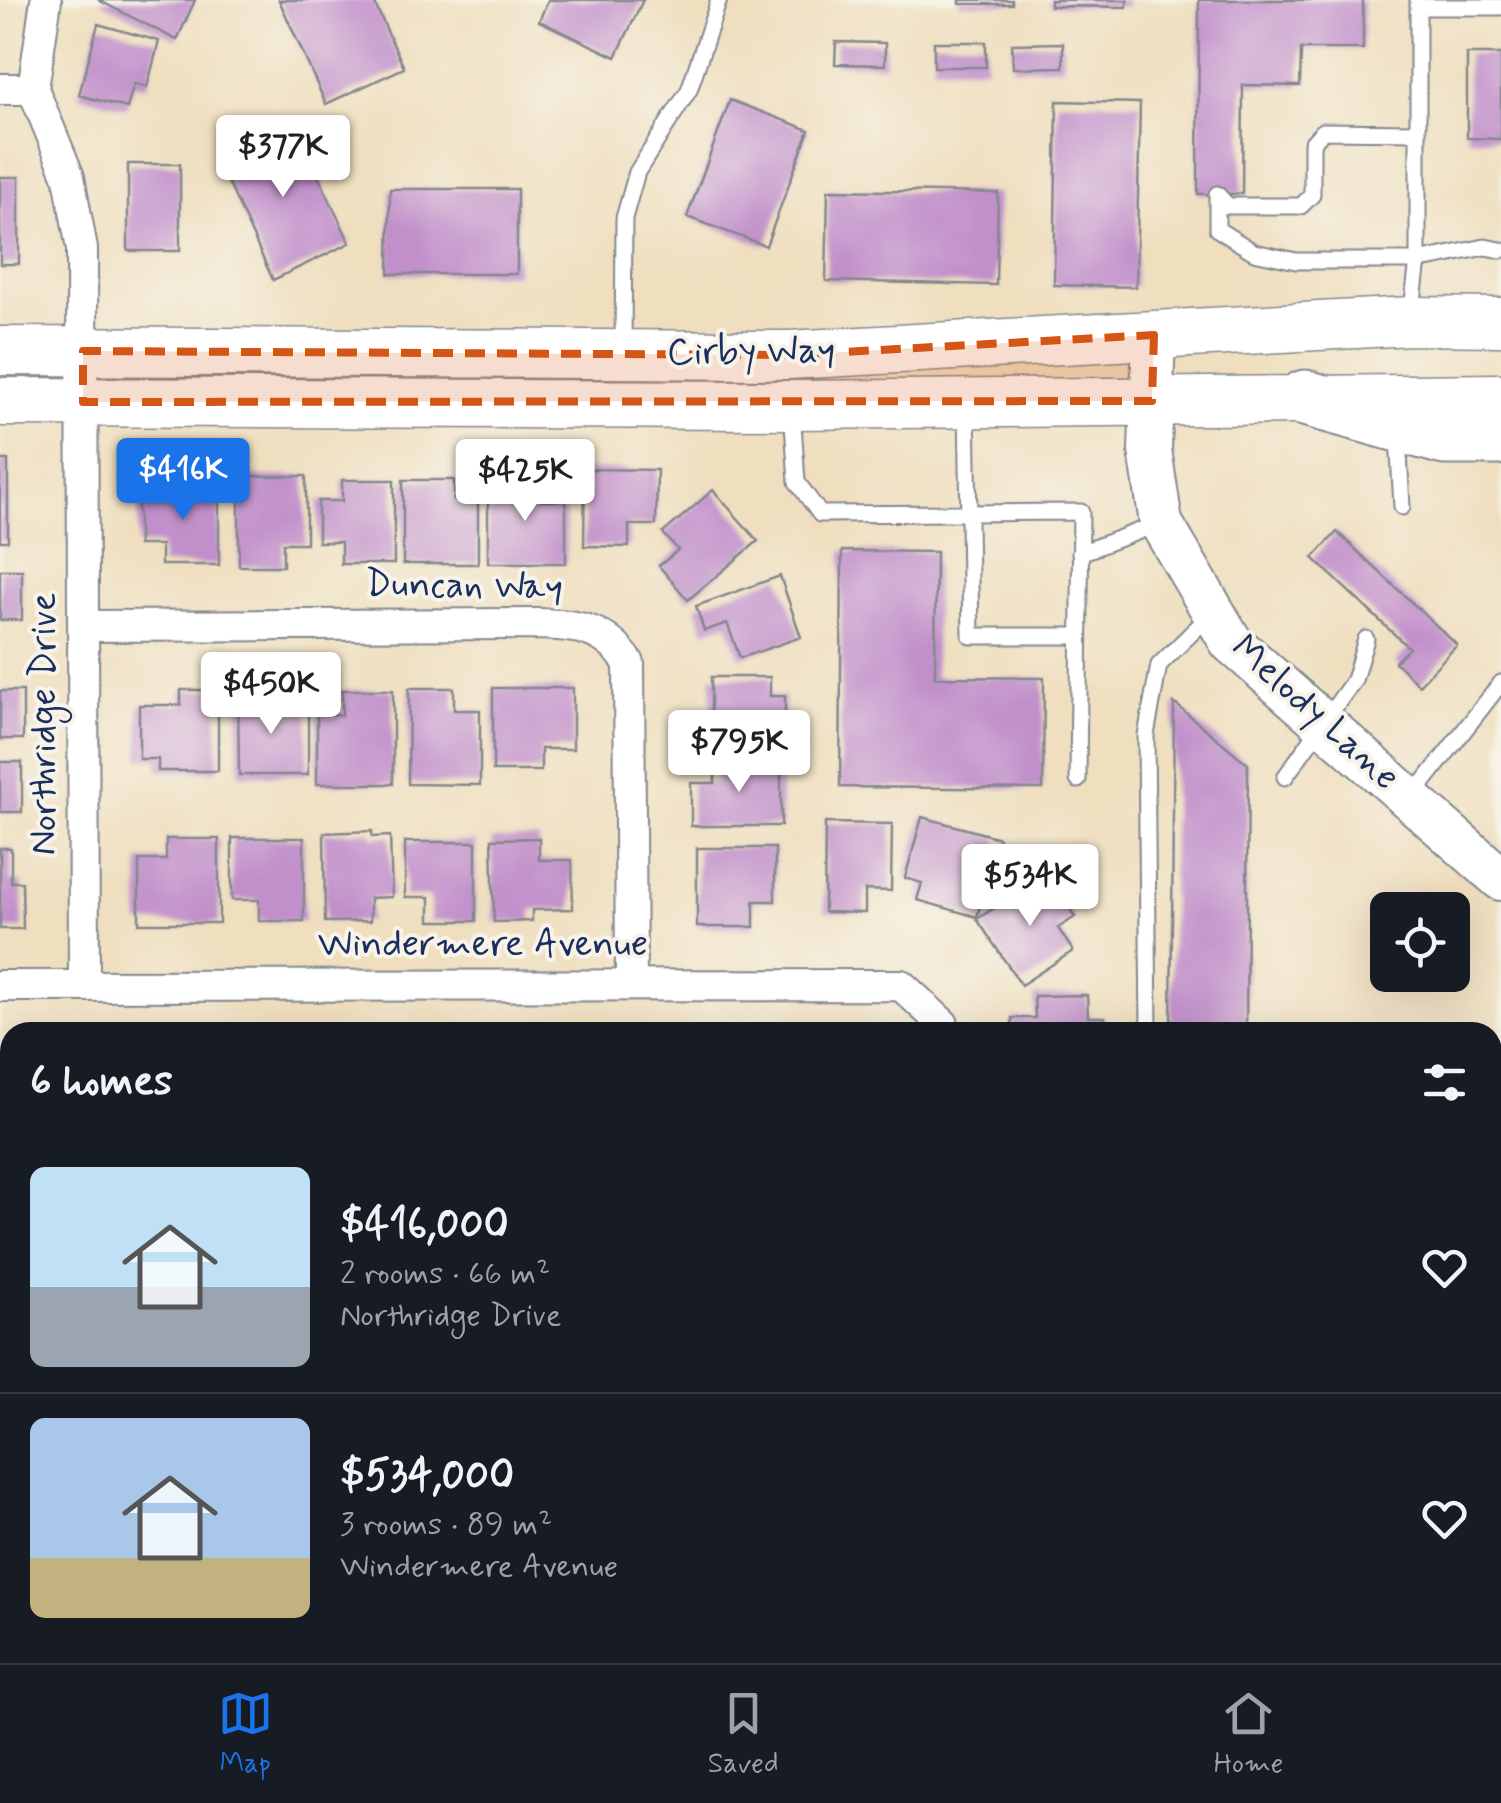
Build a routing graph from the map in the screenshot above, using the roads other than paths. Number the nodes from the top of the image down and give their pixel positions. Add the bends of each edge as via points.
1 (46, 0) edge
2 (719, 0) edge
3 (1418, 4) edge
4 (1501, 7) edge
5 (0, 89) edge
6 (32, 89) junction
7 (1418, 132) junction
8 (1501, 250) edge
9 (1418, 261) junction
10 (1411, 321) junction
11 (1501, 322) edge
12 (1154, 335) junction
13 (0, 351) edge
14 (82, 351) junction
15 (623, 354) junction
16 (1305, 398) junction
17 (1501, 398) edge
18 (1152, 401) junction
19 (0, 402) edge
20 (83, 402) junction
21 (967, 403) junction
22 (623, 404) junction
23 (791, 405) junction
24 (1398, 424) junction
25 (1501, 436) edge
26 (1402, 507) dead end
27 (972, 513) junction
28 (1161, 523) junction
29 (1080, 554) junction
30 (1213, 612) junction
31 (84, 626) junction
32 (1080, 636) junction
33 (1366, 638) dead end
34 (1501, 683) edge
35 (1321, 724) junction
36 (1284, 777) dead end
37 (1078, 780) dead end
38 (1410, 800) junction
39 (1501, 879) edge
40 (631, 982) junction
41 (0, 986) edge
42 (84, 986) junction
43 (941, 1022) edge
44 (1149, 1022) edge

1 - 6 street
2 - 15 lane via 689,90 637,172 624,218
3 - 4 lane
3 - 7 lane
5 - 6 street
6 - 14 street, Northridge Drive via 68,176 82,249
7 - 9 lane
7 - 9 lane via 1323,131 1312,143 1312,195 1300,206 1228,206 1217,194 1217,229 1254,252 1296,261
8 - 9 lane via 1485,247
9 - 10 lane
10 - 11 main road, Cirby Way
10 - 12 main road, Cirby Way
12 - 15 main road, Cirby Way via 788,355
12 - 18 street, Melody Lane
13 - 14 main road, Cirby Way
14 - 15 main road, Cirby Way
14 - 20 street, Northridge Drive
15 - 22 street
16 - 17 main road, Cirby Way
16 - 18 main road, Cirby Way
16 - 24 highway
18 - 21 main road, Cirby Way
18 - 28 street, Melody Lane via 1152,474
19 - 20 main road, Cirby Way
20 - 22 main road, Cirby Way
20 - 31 street, Northridge Drive
21 - 23 main road, Cirby Way
21 - 27 lane
22 - 23 main road, Cirby Way
23 - 27 lane via 797,482 820,514
24 - 25 highway via 1446,437
24 - 26 lane
27 - 29 lane via 1081,512
27 - 32 lane via 972,636
28 - 29 lane
28 - 30 street, Melody Lane
29 - 32 lane
30 - 35 street, Melody Lane via 1231,642
30 - 44 lane via 1159,665 1146,735
31 - 40 street, Duncan Way via 538,624 594,630 629,663
31 - 42 street, Northridge Drive
32 - 37 lane
33 - 35 lane via 1354,680
34 - 38 lane
35 - 36 lane
35 - 38 street, Melody Lane
38 - 39 street, Melody Lane
40 - 42 street, Windermere Avenue
40 - 43 street, Windermere Avenue via 900,985
41 - 42 street, Windermere Avenue

